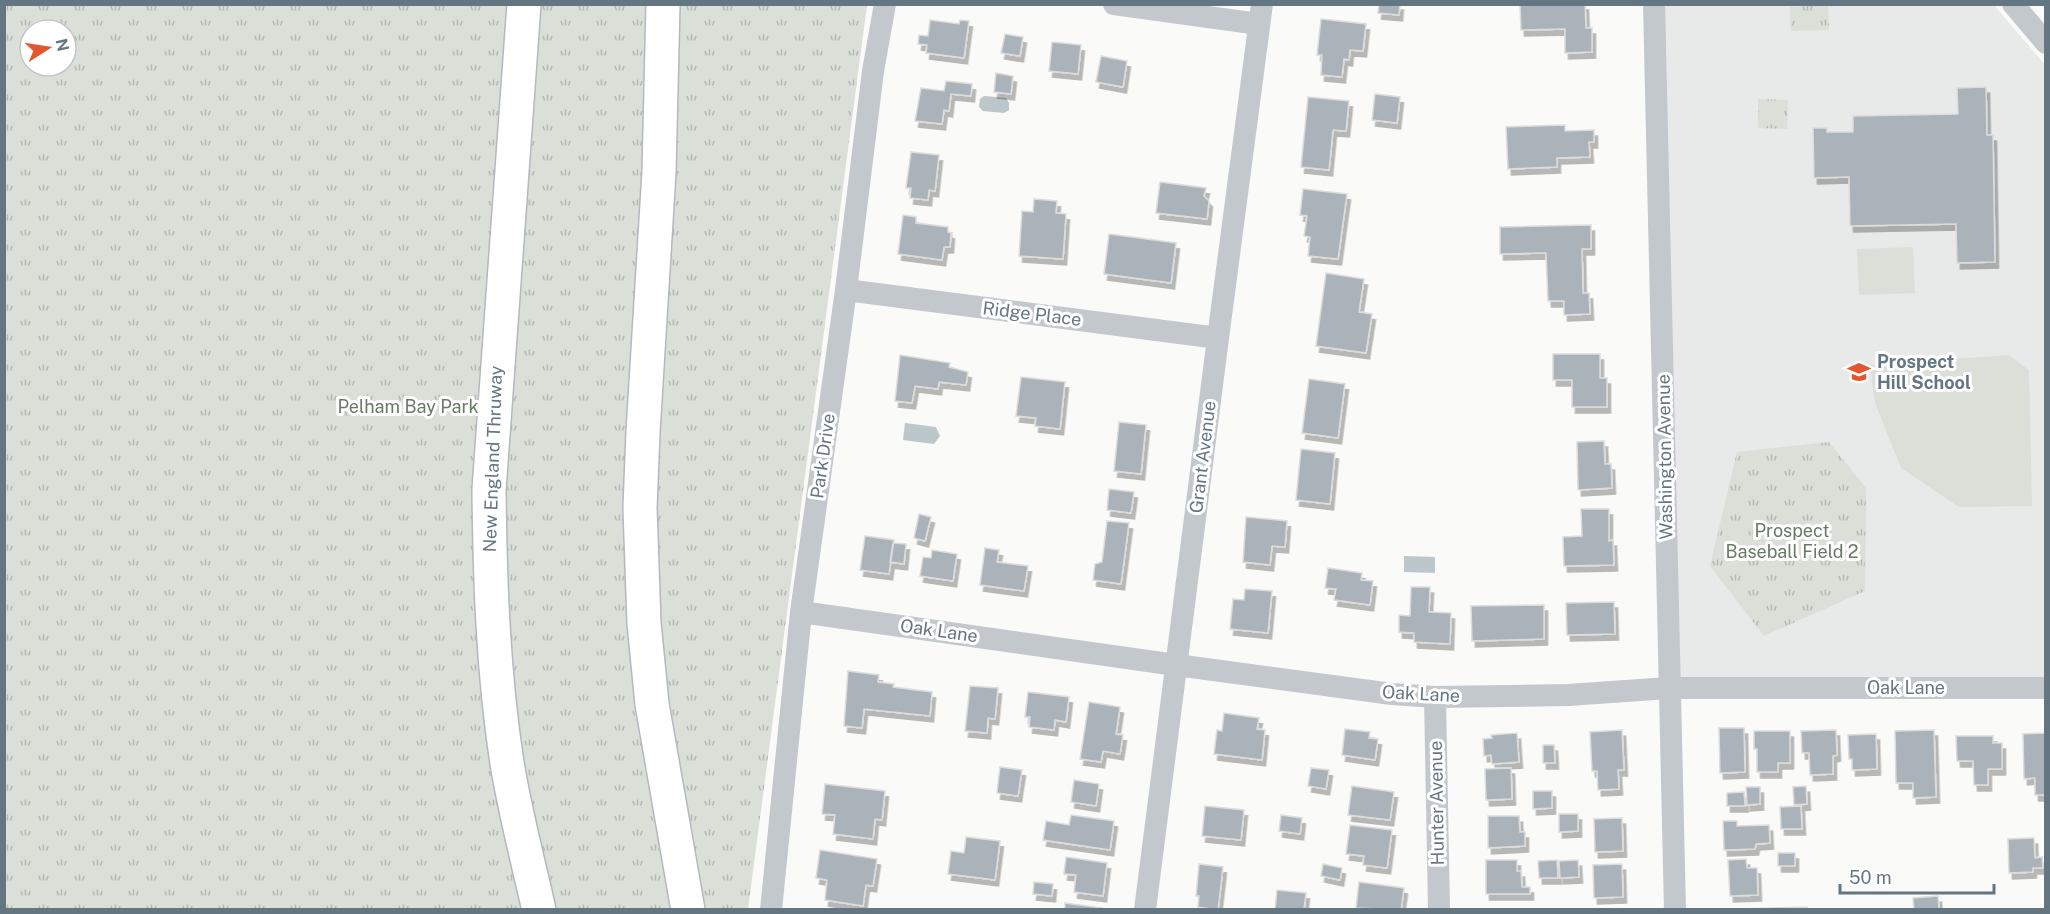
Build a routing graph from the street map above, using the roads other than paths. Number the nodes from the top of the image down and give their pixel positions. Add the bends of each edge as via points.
1 (524, 4) edge
2 (663, 4) edge
3 (885, 4) edge
4 (1114, 4) edge
5 (1654, 4) edge
6 (2013, 4) edge
7 (1261, 14) edge
8 (2046, 43) edge
9 (846, 290) junction
10 (1218, 338) junction
11 (801, 612) junction
12 (1176, 665) junction
13 (1669, 688) junction
14 (2046, 688) edge
15 (1435, 697) junction
16 (539, 909) edge
17 (688, 909) edge
18 (771, 909) edge
19 (1145, 909) edge
20 (1439, 909) edge
21 (1675, 909) edge

1 - 16 highway, New England Thruway via 489,490 490,571 507,763
2 - 17 highway via 659,172 640,520 652,704
3 - 9 street, Park Drive
4 - 7 street
5 - 13 street, Washington Avenue
6 - 8 street
7 - 10 street, Grant Avenue
9 - 10 street, Ridge Place
9 - 11 street, Park Drive
10 - 12 street, Grant Avenue
11 - 12 street, Oak Lane
11 - 18 street, Park Drive
12 - 15 street, Oak Lane
12 - 19 street, Grant Avenue
13 - 14 street, Oak Lane
13 - 15 street, Oak Lane via 1568,695
13 - 21 street, Washington Avenue
15 - 20 street, Hunter Avenue

